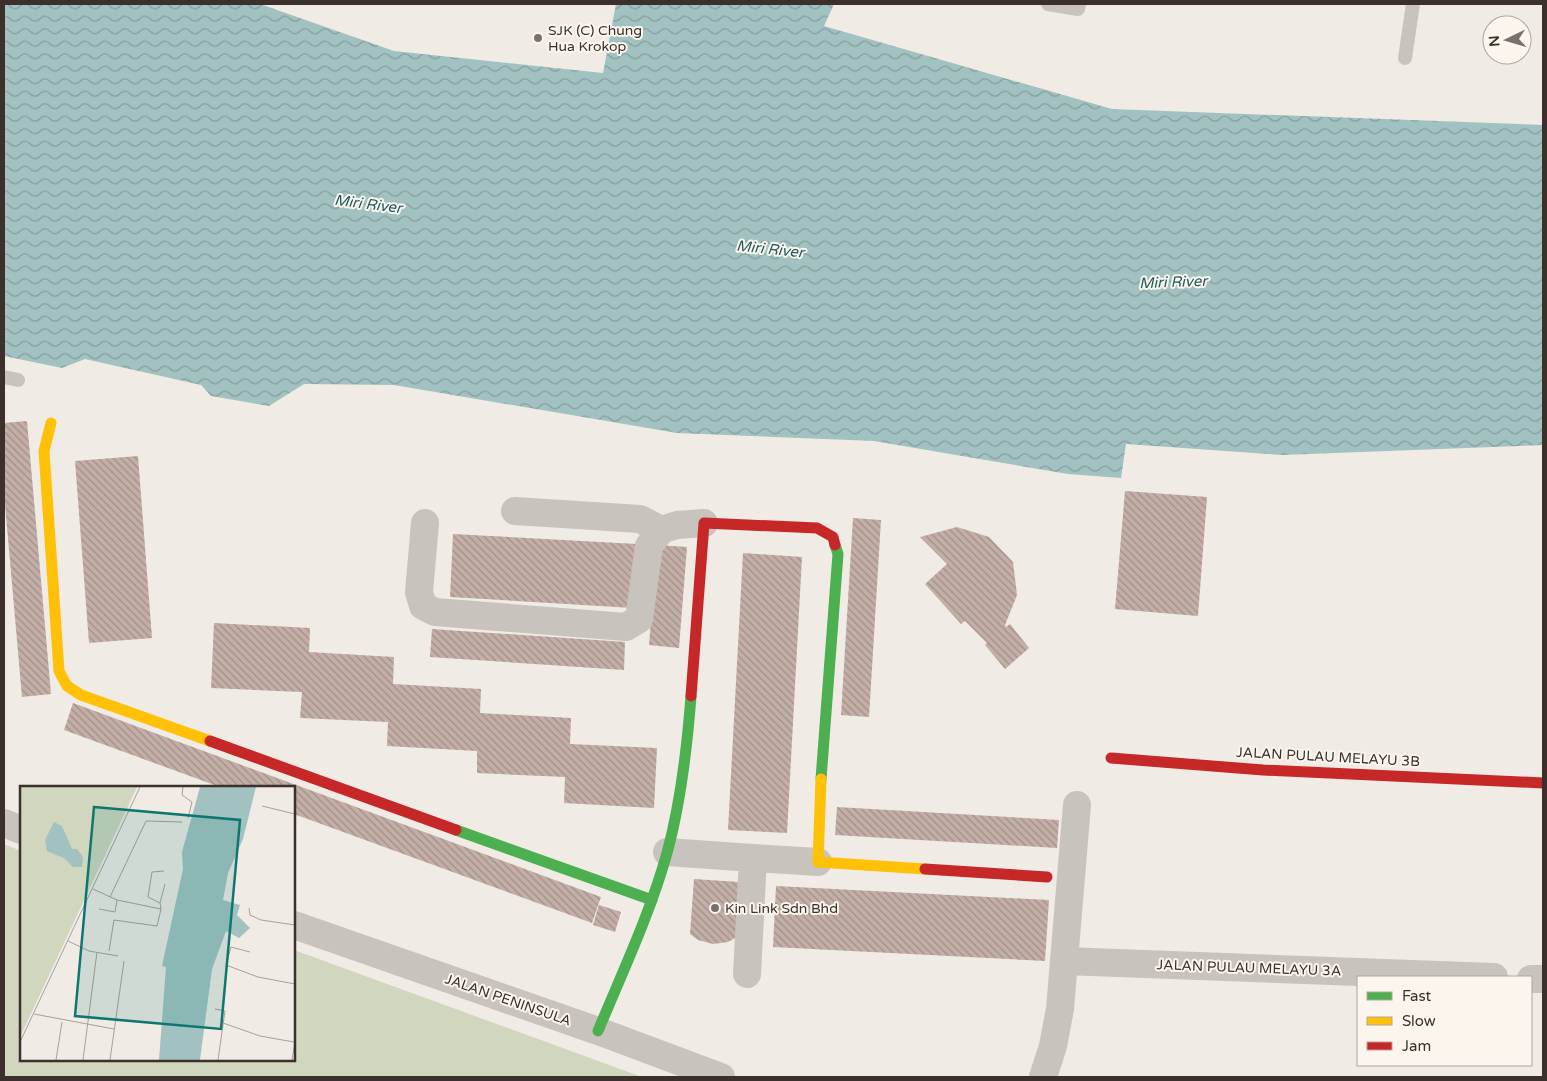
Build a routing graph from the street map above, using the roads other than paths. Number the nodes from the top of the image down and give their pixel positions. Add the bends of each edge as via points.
1 (1048, 4) edge
2 (1079, 4) edge
3 (1412, 4) edge
4 (1404, 58) dead end
5 (4, 377) edge
6 (18, 380) dead end
7 (51, 424) dead end
8 (515, 511) dead end
9 (425, 523) dead end
10 (704, 523) junction
11 (661, 530) junction
12 (1111, 758) dead end
13 (1543, 783) edge
14 (1077, 806) dead end
15 (4, 823) edge
16 (20, 830) edge
17 (667, 852) junction
18 (753, 858) junction
19 (818, 862) junction
20 (1047, 877) dead end
21 (652, 900) junction
22 (295, 925) edge
23 (1064, 961) junction
24 (747, 974) dead end
25 (1467, 976) edge
26 (598, 1032) junction
27 (721, 1077) edge
28 (1043, 1077) edge

1 - 2 lane via 1078,9
3 - 4 lane
5 - 6 lane
7 - 21 street via 44,451 59,671 67,686 81,694
8 - 11 street via 640,519
9 - 11 street via 419,592 423,606 435,612 626,627 639,619 649,546
10 - 11 street
10 - 17 street via 687,754
10 - 19 street via 817,528 833,537 838,554
12 - 13 street, JALAN PULAU MELAYU 3B via 1272,770
14 - 23 street
15 - 16 street
17 - 18 street
17 - 21 street
18 - 19 street
18 - 24 street
19 - 20 street
21 - 26 street
22 - 26 street, JALAN PENINSULA
23 - 25 street, JALAN PULAU MELAYU 3A
23 - 28 street via 1058,1025
26 - 27 street, JALAN PENINSULA

